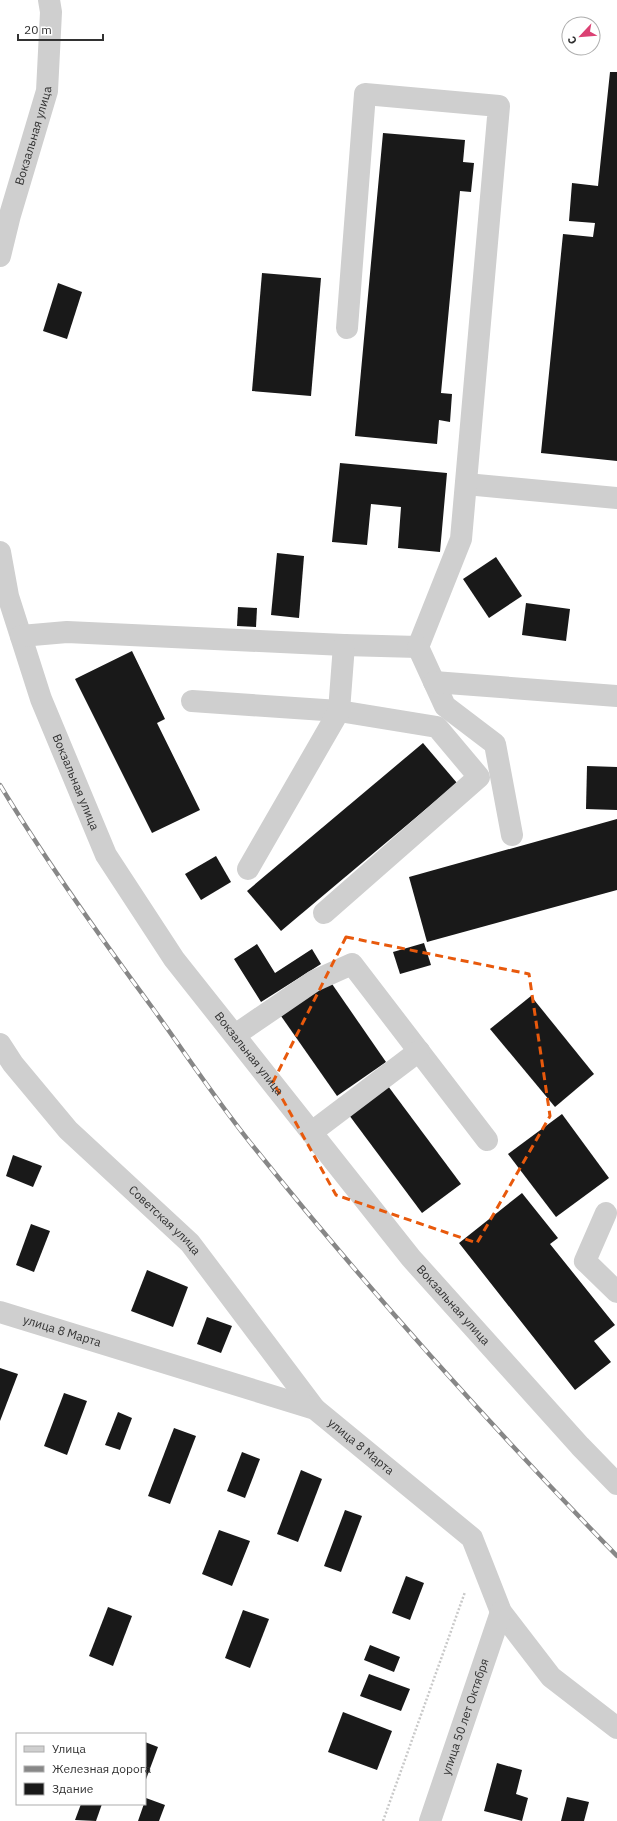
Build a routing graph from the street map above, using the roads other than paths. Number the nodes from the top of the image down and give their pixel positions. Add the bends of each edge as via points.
1 (50, 6) edge
2 (0, 256) edge
3 (347, 328) dead end
4 (466, 484) junction
5 (617, 498) edge
6 (0, 552) edge
7 (21, 636) junction
8 (344, 645) junction
9 (418, 647) junction
10 (434, 682) junction
11 (617, 696) edge
12 (192, 702) dead end
13 (339, 712) junction
14 (512, 835) dead end
15 (248, 869) dead end
16 (324, 913) dead end
17 (235, 1035) junction
18 (0, 1044) edge
19 (419, 1051) junction
20 (312, 1132) junction
21 (487, 1140) dead end
22 (606, 1213) dead end
23 (617, 1292) edge
24 (0, 1312) edge
25 (314, 1409) junction
26 (617, 1484) edge
27 (501, 1612) junction
28 (617, 1728) edge
29 (430, 1821) edge

1 - 2 street, Вокзальная улица via 48,91
3 - 4 street via 365,94 499,106
4 - 5 street
4 - 9 street via 461,539
6 - 7 street, Вокзальная улица via 8,596
7 - 8 street via 67,632
7 - 17 street, Вокзальная улица via 41,699 106,855 174,959
8 - 9 street
8 - 13 street
9 - 10 street
10 - 11 street
10 - 14 street via 445,706 495,744
12 - 13 street
13 - 15 street
13 - 16 street via 437,726 480,777
17 - 19 street via 314,982 352,964
17 - 20 street, Вокзальная улица
18 - 25 street, Советская улица via 13,1064 68,1130 190,1243
19 - 20 street
19 - 21 street
20 - 26 street, Вокзальная улица via 411,1258
22 - 23 street via 585,1261
24 - 25 street, улица 8 Марта
25 - 27 street, улица 8 Марта via 472,1538
27 - 28 street, улица 8 Марта via 551,1677
27 - 29 street, улица 50 лет Октября

